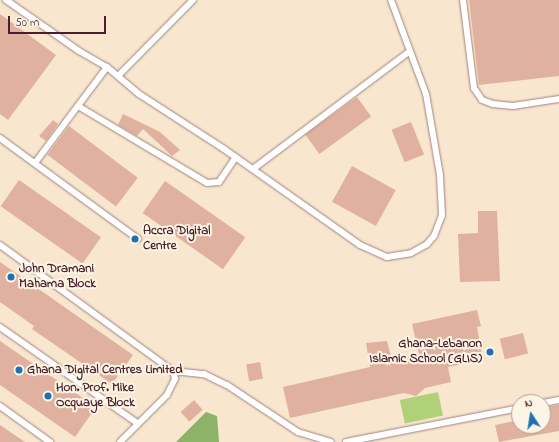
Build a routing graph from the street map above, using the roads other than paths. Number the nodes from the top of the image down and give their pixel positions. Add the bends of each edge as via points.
1 (6, 0) edge
2 (193, 0) edge
3 (391, 0) edge
4 (463, 0) edge
5 (409, 52) junction
6 (107, 67) junction
7 (118, 76) junction
8 (559, 99) edge
9 (78, 106) junction
10 (0, 138) edge
11 (236, 158) junction
12 (35, 163) junction
13 (253, 169) junction
14 (138, 239) dead end
15 (0, 245) edge
16 (0, 327) edge
17 (173, 371) junction
18 (0, 406) edge
19 (511, 410) edge
20 (137, 423) junction
21 (50, 442) edge
22 (120, 442) edge
23 (331, 442) edge
24 (346, 442) edge

1 - 6 lane via 79,51
2 - 7 lane
3 - 5 lane
4 - 8 lane via 474,88 482,100 512,106
5 - 13 lane
5 - 13 lane via 426,94 440,175 442,215 434,236 427,244 398,257 376,254
6 - 7 lane
6 - 9 lane
7 - 11 lane via 139,94
9 - 11 lane via 206,184 219,182
9 - 12 lane
10 - 12 lane
11 - 13 lane
12 - 14 lane
15 - 17 lane
16 - 20 lane
17 - 20 lane via 175,379 172,387
17 - 23 lane via 204,374 298,432
18 - 21 lane
19 - 24 lane
20 - 22 lane

